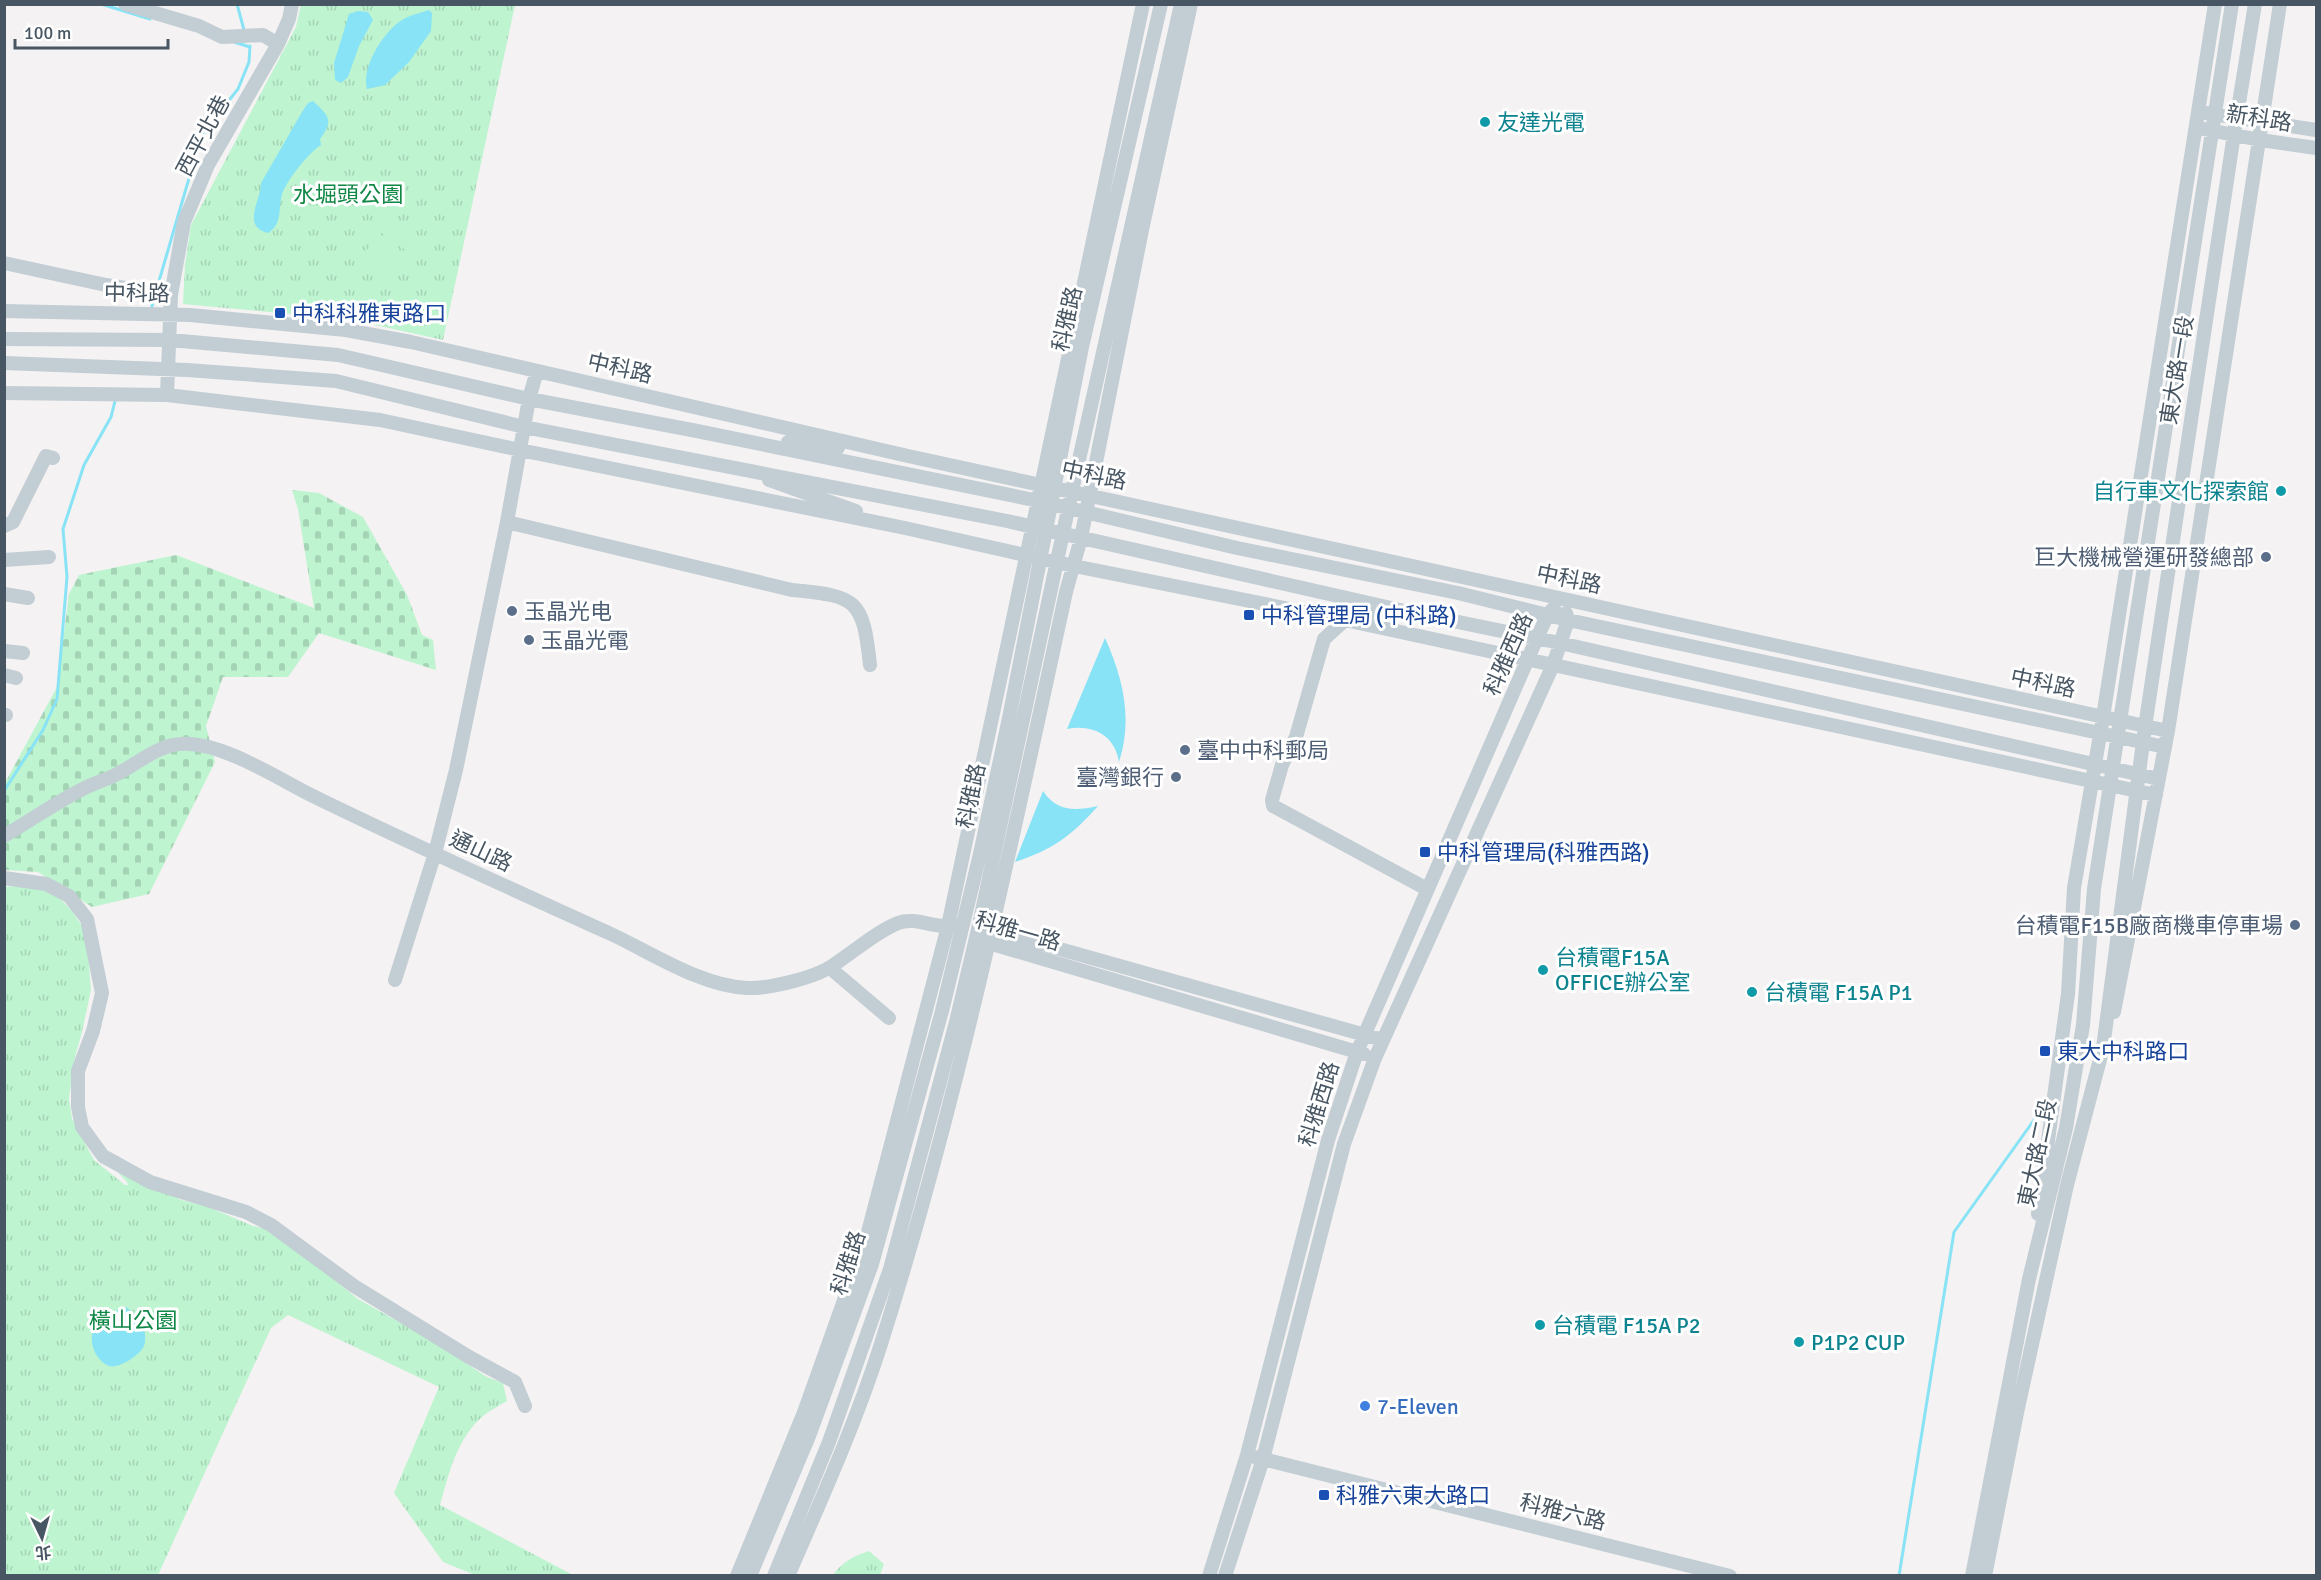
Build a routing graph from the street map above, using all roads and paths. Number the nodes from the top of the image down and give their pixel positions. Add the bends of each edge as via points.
1 (125, 4) edge
2 (292, 4) edge
3 (1143, 4) edge
4 (1161, 4) edge
5 (1181, 4) edge
6 (1191, 4) edge
7 (2215, 4) edge
8 (2232, 4) edge
9 (2255, 4) edge
10 (2280, 4) edge
11 (278, 44) junction
12 (2198, 112) junction
13 (2214, 114) junction
14 (2237, 118) junction
15 (2262, 123) junction
16 (2196, 128) junction
17 (2316, 130) edge
18 (2211, 131) junction
19 (2234, 134) junction
20 (2259, 140) junction
21 (2316, 148) edge
22 (4, 263) edge
23 (171, 295) junction
24 (4, 311) edge
25 (170, 315) junction
26 (4, 339) edge
27 (170, 340) junction
28 (4, 363) edge
29 (168, 370) junction
30 (537, 371) junction
31 (4, 393) edge
32 (167, 395) junction
33 (529, 399) junction
34 (524, 427) junction
35 (697, 431) junction
36 (520, 450) junction
37 (909, 456) junction
38 (53, 458) dead end
39 (722, 464) junction
40 (1048, 486) junction
41 (1071, 490) junction
42 (1090, 495) junction
43 (1045, 503) junction
44 (1068, 508) junction
45 (1086, 512) junction
46 (507, 522) junction
47 (4, 526) edge
48 (1032, 527) junction
49 (905, 528) junction
50 (1047, 530) junction
51 (1062, 534) junction
52 (1271, 536) junction
53 (1081, 538) junction
54 (1034, 556) junction
55 (49, 557) dead end
56 (4, 560) edge
57 (1057, 561) junction
58 (1074, 566) junction
59 (1458, 593) junction
60 (4, 594) edge
61 (28, 598) dead end
62 (1563, 599) junction
63 (1400, 610) junction
64 (1548, 614) junction
65 (1346, 620) junction
66 (1568, 620) junction
67 (1537, 638) junction
68 (1560, 643) junction
69 (4, 651) edge
70 (23, 653) dead end
71 (1528, 660) junction
72 (870, 665) dead end
73 (1553, 665) junction
74 (2103, 717) junction
75 (2121, 721) junction
76 (2145, 727) junction
77 (2168, 731) junction
78 (2101, 732) junction
79 (2119, 736) junction
80 (2143, 742) junction
81 (2165, 747) junction
82 (2095, 765) junction
83 (2113, 768) junction
84 (2139, 774) junction
85 (2159, 779) junction
86 (2092, 782) junction
87 (2109, 785) junction
88 (2138, 790) junction
89 (2156, 795) junction
90 (4, 836) edge
91 (435, 853) junction
92 (4, 878) edge
93 (1427, 889) junction
94 (979, 925) junction
95 (948, 926) junction
96 (961, 929) junction
97 (991, 937) junction
98 (975, 939) junction
99 (830, 968) junction
100 (395, 980) dead end
101 (889, 1018) dead end
102 (1364, 1034) junction
103 (1383, 1040) junction
104 (2103, 1048) junction
105 (1357, 1053) junction
106 (1375, 1058) junction
107 (2030, 1279) junction
108 (525, 1406) dead end
109 (1247, 1455) junction
110 (1263, 1460) junction
111 (737, 1575) edge
112 (750, 1575) edge
113 (774, 1575) edge
114 (788, 1575) edge
115 (1209, 1575) edge
116 (1225, 1575) edge
117 (1730, 1575) edge
118 (1972, 1575) edge
119 (1985, 1575) edge

1 - 11 street via 222,36 263,35
2 - 11 street, 西平北巷
3 - 40 street, 科雅路
4 - 40 street, 科雅路
5 - 41 street, 科雅路
6 - 42 street
7 - 12 street
8 - 13 street, 東大路一段
9 - 14 street, 東大路一段
10 - 15 street
11 - 23 street, 西平北巷 via 208,165 184,222
12 - 13 street, 新科路
12 - 16 street
13 - 14 street, 新科路
13 - 18 street, 東大路一段
14 - 15 street, 新科路
14 - 19 street, 東大路一段
15 - 17 street, 新科路
15 - 20 street
16 - 18 street, 新科路
16 - 74 street
18 - 19 street, 新科路
18 - 75 street, 東大路一段
19 - 20 street, 新科路
19 - 76 street, 東大路一段
20 - 21 street, 新科路
20 - 77 street
22 - 23 street
23 - 25 street, 西平北巷
24 - 25 street, 中科路
25 - 27 street, 西平北巷
25 - 30 street, 中科路 via 346,330
26 - 27 street, 中科路
27 - 29 street, 西平北巷
27 - 33 street, 中科路 via 338,355
28 - 29 street
29 - 32 street, 西平北巷
29 - 34 street via 336,381
30 - 33 street
30 - 37 street, 中科路
31 - 32 street
32 - 36 street via 380,420
33 - 34 street
33 - 35 street, 中科路
34 - 36 street
34 - 39 street
35 - 37 street
35 - 43 street, 中科路
36 - 46 street
36 - 49 street
37 - 40 street, 中科路
38 - 47 street via 46,456 13,522
39 - 48 street
39 - 49 street
40 - 41 street, 中科路
40 - 43 street, 科雅路
41 - 42 street, 中科路
41 - 44 street, 科雅路
42 - 45 street
42 - 52 street, 中科路
43 - 44 street, 中科路
43 - 48 street, 科雅路
43 - 50 street, 科雅路
44 - 45 street, 中科路
44 - 51 street, 科雅路
45 - 53 street
45 - 59 street, 中科路 via 1237,548
46 - 72 street via 792,590 848,599 860,612
46 - 91 street
48 - 50 street
48 - 54 street, 科雅路
49 - 54 street
50 - 51 street
50 - 54 street, 科雅路
51 - 53 street
51 - 57 street, 科雅路
52 - 59 street
52 - 62 street, 中科路
53 - 58 street
53 - 63 street
54 - 57 street
54 - 95 street, 科雅路
54 - 96 street, 科雅路 via 980,854
55 - 56 street
57 - 58 street
57 - 94 street, 科雅路
58 - 65 street
58 - 97 street
59 - 64 street, 中科路
60 - 61 street
62 - 64 street, 科雅西路
62 - 66 street, 科雅西路
62 - 74 street, 中科路
63 - 65 street
63 - 67 street
64 - 66 street, 中科路
64 - 67 street, 科雅西路
65 - 71 street
65 - 93 street via 1324,639 1296,737 1282,765 1273,806
66 - 68 street, 科雅西路
66 - 78 street, 中科路
67 - 68 street
67 - 71 street, 科雅西路
68 - 73 street, 科雅西路
68 - 82 street
69 - 70 street
71 - 73 street
71 - 93 street, 科雅西路
73 - 86 street
73 - 103 street, 科雅西路
74 - 75 street, 中科路
74 - 78 street
75 - 76 street, 中科路
75 - 79 street, 東大路一段
76 - 77 street, 中科路
76 - 80 street, 東大路一段
77 - 81 street
78 - 79 street, 中科路
78 - 82 street
79 - 80 street, 中科路
79 - 83 street, 東大路二段
80 - 81 street, 中科路
80 - 84 street, 東大路二段
81 - 85 street
82 - 83 street
82 - 86 street
83 - 84 street
83 - 87 street, 東大路二段
84 - 85 street
84 - 88 street, 東大路二段
85 - 89 street
86 - 87 street
86 - 107 street via 2074,888 2068,994
87 - 88 street
87 - 107 street, 東大路二段 via 2094,890 2081,1037 2066,1128
88 - 89 street
88 - 104 street, 東大路二段
89 - 104 street via 2117,1003
90 - 91 street, 通山路 via 81,789 116,775 163,748 206,745
91 - 99 street, 通山路 via 696,976 724,985 747,988 784,984
91 - 100 street
92 - 108 street via 46,884 69,896 87,919 102,993 78,1071 78,1107 82,1127 103,1156 150,1182 246,1212 271,1225 354,1286 514,1382
93 - 102 street, 科雅西路
94 - 96 street, 科雅一路
94 - 97 street, 科雅一路
94 - 98 street, 科雅路
95 - 96 street, 科雅一路
95 - 99 street, 通山路 via 900,922
95 - 111 street, 科雅路 via 867,1236 803,1415
96 - 98 street, 科雅一路
96 - 112 street, 科雅路 via 872,1264 809,1436
97 - 98 street, 科雅一路
97 - 102 street, 科雅一路 via 1088,955 1185,986
97 - 105 street, 科雅一路
97 - 114 street via 880,1347 846,1441
98 - 113 street, 科雅路 via 890,1269 829,1442
99 - 101 street
102 - 103 street, 科雅一路
102 - 105 street, 科雅西路
103 - 106 street, 科雅西路
104 - 119 street, 東大路二段 via 2067,1185
105 - 106 street, 科雅一路
105 - 109 street, 科雅西路 via 1328,1140
106 - 110 street, 科雅西路 via 1344,1144
107 - 118 street, 東大路二段
109 - 110 street, 科雅六路
109 - 115 street, 科雅西路
110 - 116 street, 科雅西路
110 - 117 street, 科雅六路

